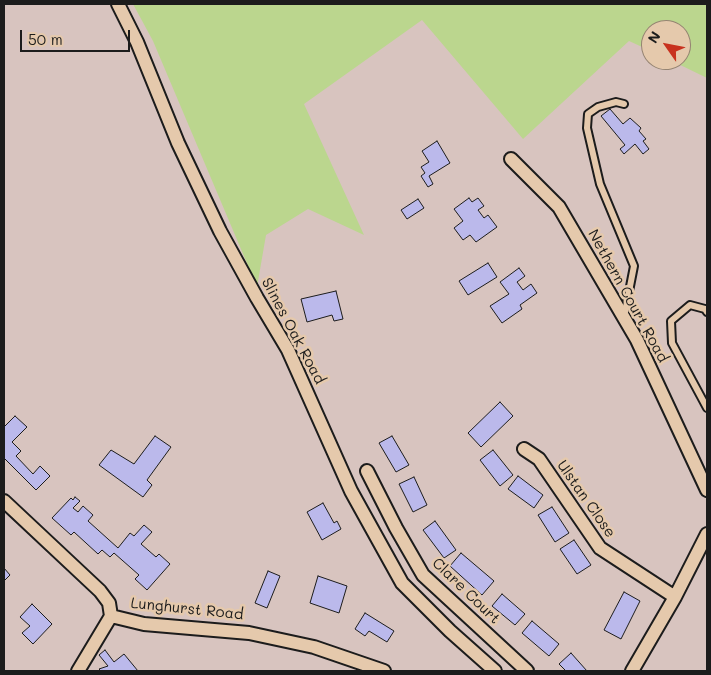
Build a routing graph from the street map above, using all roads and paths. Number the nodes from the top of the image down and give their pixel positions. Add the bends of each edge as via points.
1 (118, 4) edge
2 (624, 104) dead end
3 (511, 159) dead end
4 (707, 312) edge
5 (624, 318) junction
6 (707, 408) edge
7 (524, 448) dead end
8 (367, 471) dead end
9 (707, 490) edge
10 (4, 501) edge
11 (707, 534) edge
12 (675, 597) junction
13 (111, 616) junction
14 (78, 671) edge
15 (384, 671) edge
16 (495, 671) edge
17 (527, 671) edge
18 (632, 671) edge

1 - 16 street, Slines Oak Road via 220,231 288,350 351,491 402,583
2 - 5 lane via 616,102 598,107 588,114 587,128 600,184 634,266
3 - 5 street, Nethern Court Road via 559,207
4 - 6 lane via 690,305 671,321 672,343
5 - 9 street, Nethern Court Road
7 - 12 street, Ulstan Close via 539,459 606,554
8 - 17 street, Clare Court via 423,575
10 - 13 street, Lunghurst Road via 100,591 109,603
11 - 12 street
12 - 18 street
13 - 14 street
13 - 15 street, Lunghurst Road via 144,624 249,632 306,645

